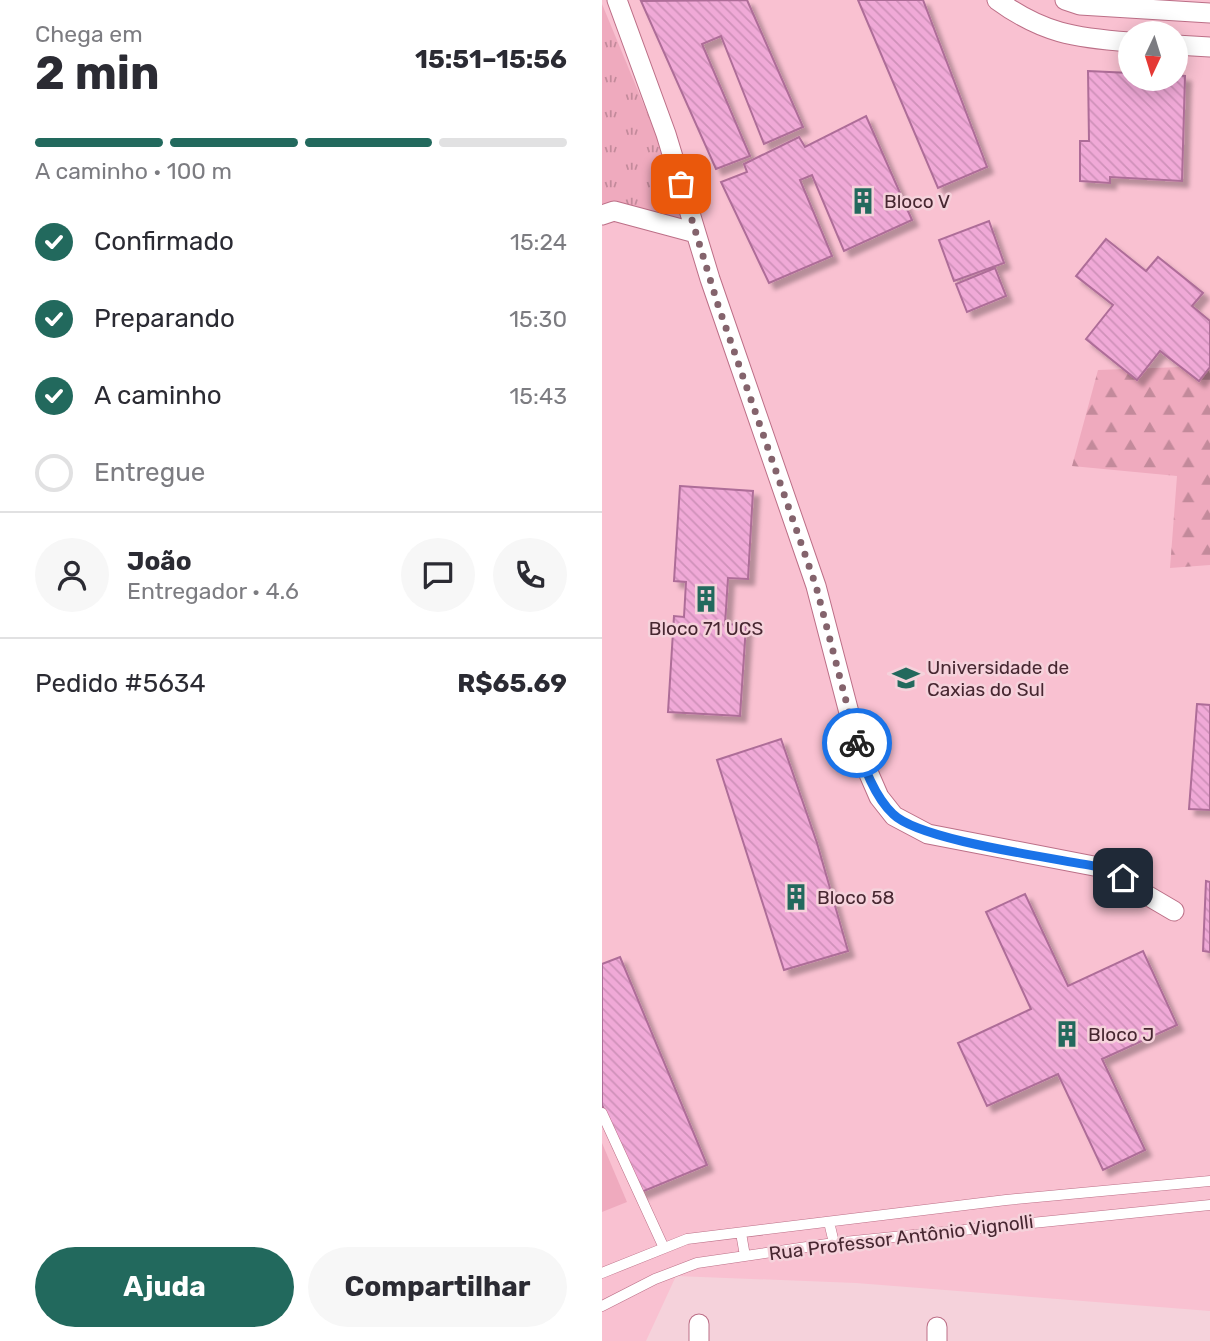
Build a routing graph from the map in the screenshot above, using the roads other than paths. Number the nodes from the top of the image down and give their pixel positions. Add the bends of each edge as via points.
1 (617, 0) edge
2 (997, 0) edge
3 (1065, 0) edge
4 (1210, 13) edge
5 (1118, 41) edge
6 (1188, 46) edge
7 (1210, 47) edge
8 (602, 215) edge
9 (696, 233) junction
10 (1174, 911) dead end
11 (602, 1113) edge
12 (1210, 1181) edge
13 (1210, 1205) edge
14 (829, 1222) junction
15 (741, 1233) junction
16 (834, 1243) junction
17 (664, 1248) junction
18 (745, 1256) junction
19 (602, 1273) edge
20 (602, 1306) edge

1 - 9 street
2 - 5 street via 1026,21 1081,39
3 - 4 street via 1080,5
6 - 7 street
8 - 9 street via 614,211
9 - 10 street via 816,586 859,751 879,797 894,816 928,834 1099,867
11 - 17 lane
12 - 14 lane, Rua Professor Antônio Vignolli
13 - 16 lane, Rua Professor Antônio Vignolli
14 - 15 lane, Rua Professor Antônio Vignolli
14 - 16 lane
15 - 17 lane, Rua Professor Antônio Vignolli via 687,1239
15 - 18 lane
16 - 18 lane, Rua Professor Antônio Vignolli
17 - 19 lane, Rua Professor Antônio Vignolli
18 - 20 lane, Rua Professor Antônio Vignolli via 697,1263

